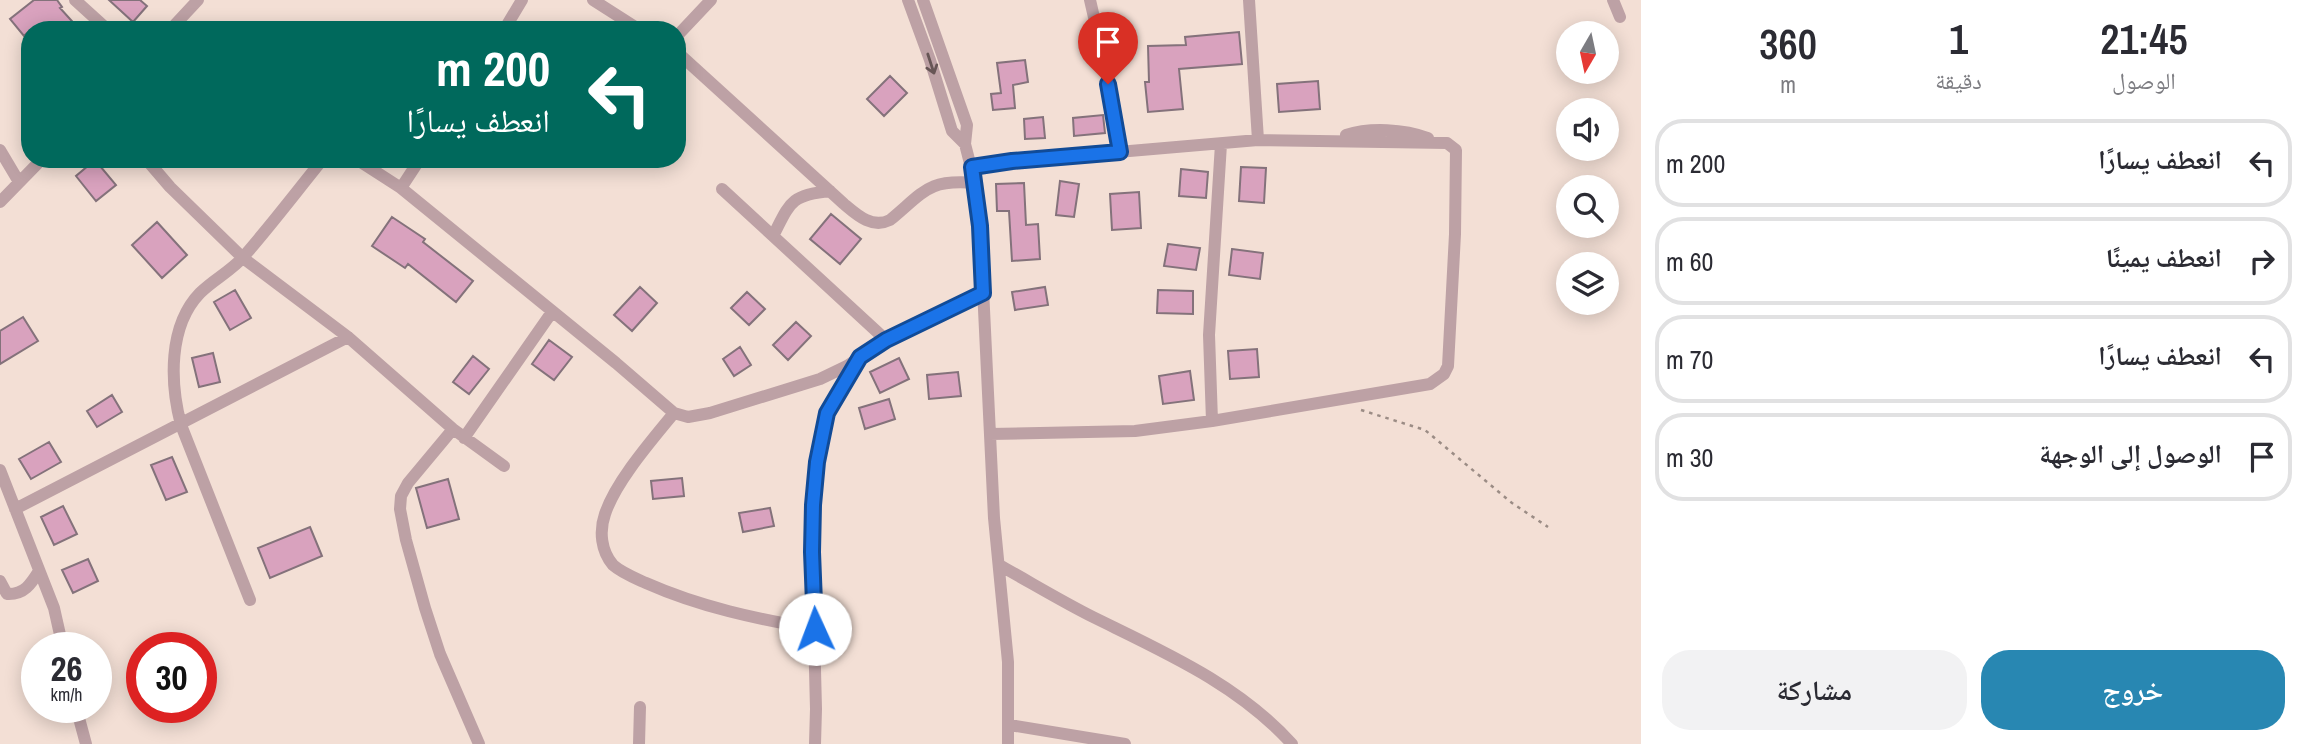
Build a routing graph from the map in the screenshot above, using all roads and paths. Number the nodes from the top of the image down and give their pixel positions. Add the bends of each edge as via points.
1 (75, 0) edge
2 (198, 0) edge
3 (522, 0) edge
4 (593, 0) edge
5 (711, 0) edge
6 (908, 0) edge
7 (923, 0) edge
8 (1090, 0) edge
9 (1249, 0) edge
10 (1613, 0) edge
11 (1620, 17) dead end
12 (98, 21) edge
13 (178, 21) edge
14 (509, 21) edge
15 (626, 21) edge
16 (686, 26) edge
17 (686, 60) edge
18 (1258, 140) junction
19 (965, 144) junction
20 (1221, 144) junction
21 (0, 150) edge
22 (1120, 152) junction
23 (972, 167) junction
24 (33, 168) edge
25 (154, 168) edge
26 (316, 168) edge
27 (370, 168) edge
28 (414, 168) edge
29 (19, 182) junction
30 (975, 183) junction
31 (401, 188) junction
32 (722, 190) dead end
33 (830, 191) junction
34 (0, 202) edge
35 (773, 236) junction
36 (243, 258) junction
37 (983, 293) junction
38 (552, 312) junction
39 (348, 337) junction
40 (886, 340) junction
41 (860, 357) junction
42 (1352, 408) dead end
43 (674, 413) junction
44 (1212, 421) junction
45 (181, 425) junction
46 (453, 429) junction
47 (990, 434) junction
48 (464, 438) junction
49 (504, 466) dead end
50 (0, 470) edge
51 (15, 509) junction
52 (1548, 527) dead end
53 (999, 565) junction
54 (39, 571) junction
55 (0, 580) edge
56 (250, 600) dead end
57 (815, 629) junction
58 (59, 632) edge
59 (640, 707) dead end
60 (80, 723) edge
61 (1010, 725) junction
62 (86, 744) edge
63 (478, 744) edge
64 (639, 744) edge
65 (815, 744) edge
66 (1008, 744) edge
67 (1125, 744) edge
68 (1292, 744) edge

1 - 12 street
2 - 13 street
3 - 14 street
4 - 15 street
5 - 16 street
6 -> 19 street via 952,131
7 - 19 street via 967,125
8 - 22 street
9 - 18 street
10 - 11 street
17 - 33 street
18 - 20 street
18 - 44 street via 1450,144 1455,150 1448,366 1430,384
19 - 23 street
20 - 22 street
20 - 44 street via 1209,335
21 - 29 street
22 - 23 street
23 - 30 street
24 - 29 street
25 - 36 street
26 - 36 street
27 - 31 street
28 - 31 street
29 - 34 street
30 - 33 street via 935,185 885,222 866,220
30 - 37 street
31 - 38 street
32 - 35 street
33 - 35 street via 792,202
35 - 40 street
36 - 39 street
36 - 45 street via 203,290 182,320 174,375
37 - 40 street
37 - 47 street
38 - 43 street
38 - 48 street
39 - 45 street
39 - 46 street
40 - 41 street
41 - 43 street via 820,379 751,402 697,416
41 - 57 street via 827,413 820,445 812,540
42 - 52 path via 1425,430
43 - 57 street via 631,469 605,514 602,538 612,563 666,592 755,618
44 - 47 street via 1135,431
45 - 51 street
45 - 56 street
46 - 48 street
46 - 63 street via 413,475 400,509 440,654
47 - 53 street
48 - 49 street
50 - 51 street
51 - 54 street
53 - 61 street
53 - 68 street via 1206,675 1275,725
54 - 55 street via 30,585 16,594 7,594
54 - 58 street
57 - 65 street
59 - 64 street
60 - 62 street
61 - 66 street
61 - 67 street

